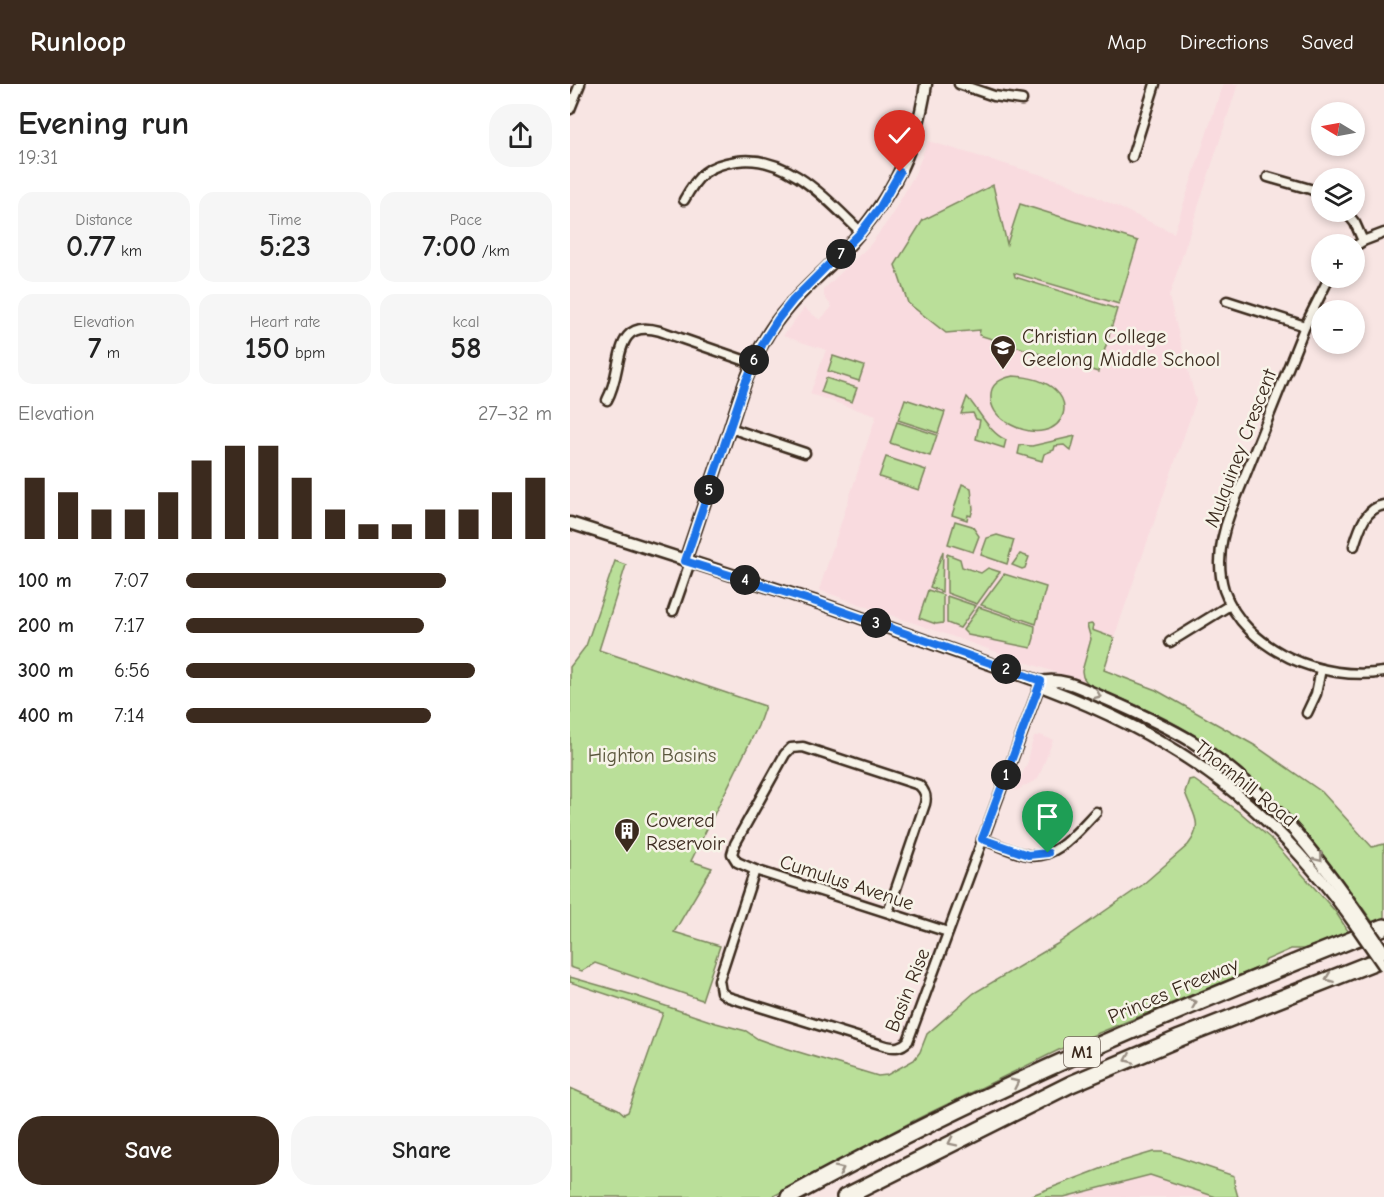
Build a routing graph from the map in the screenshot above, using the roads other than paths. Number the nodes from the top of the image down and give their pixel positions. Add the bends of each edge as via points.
1 (580, 84) edge
2 (926, 84) edge
3 (959, 84) edge
4 (1155, 84) edge
5 (1022, 100) dead end
6 (570, 109) edge
7 (1132, 157) dead end
8 (1268, 177) dead end
9 (1311, 191) edge
10 (684, 200) dead end
11 (861, 232) junction
12 (1384, 233) edge
13 (1365, 240) edge
14 (1324, 288) edge
15 (1227, 300) dead end
16 (1305, 326) junction
17 (752, 363) junction
18 (607, 400) dead end
19 (730, 428) junction
20 (805, 453) dead end
21 (1384, 505) edge
22 (570, 523) edge
23 (1354, 546) dead end
24 (688, 561) junction
25 (1230, 605) junction
26 (673, 611) dead end
27 (1170, 642) dead end
28 (1321, 669) junction
29 (1384, 672) edge
30 (1041, 681) junction
31 (1307, 713) dead end
32 (1096, 812) dead end
33 (982, 839) junction
34 (755, 870) junction
35 (888, 912) junction
36 (1361, 926) junction
37 (1384, 927) edge
38 (948, 932) junction
39 (1384, 952) edge
40 (1384, 958) edge
41 (1384, 966) edge
42 (789, 1197) edge
43 (845, 1197) edge

1 - 6 street
2 - 11 street via 921,114 900,172
3 - 5 street via 994,96
4 - 7 street
8 - 9 street
10 - 11 street via 705,171 733,162 757,161 779,167 808,184
11 - 17 street via 788,306
12 - 13 street
14 - 16 street, Mulquiney Crescent
15 - 16 street
16 - 25 street, Mulquiney Crescent via 1224,528 1220,569
17 - 18 street via 660,331 634,329 627,335
17 - 19 street
19 - 20 street
19 - 24 street
21 - 23 street via 1368,514
22 - 24 street, Thornhill Road
24 - 26 street
24 - 30 street, Thornhill Road
25 - 27 street
25 - 28 street, Mulquiney Crescent via 1268,644
28 - 29 street, Mulquiney Crescent via 1355,675
28 - 31 street
30 - 33 street, Basin Rise
30 - 36 street, Thornhill Road via 1046,688 1128,722 1222,782 1293,846
30 -> 36 street, Thornhill Road via 1052,679 1137,713 1191,741 1230,768 1297,831 1323,864
32 - 33 street via 1063,845 1048,853 1028,855
33 - 38 street, Basin Rise
34 - 35 street, Cumulus Avenue
34 - 35 street, Cumulus Avenue via 736,862 732,854 735,844 785,754 791,748 803,747 924,790 926,797
34 - 38 street, Basin Rise via 719,980 721,992 728,997 898,1047 908,1041
35 - 38 street, Cumulus Avenue
36 - 39 street, Thornhill Road, bridge
36 - 41 street, Thornhill Road, bridge
42 -> 37 highway, Princes Freeway / M1 via 1080,1053
40 -> 43 highway, M1 via 1071,1084

